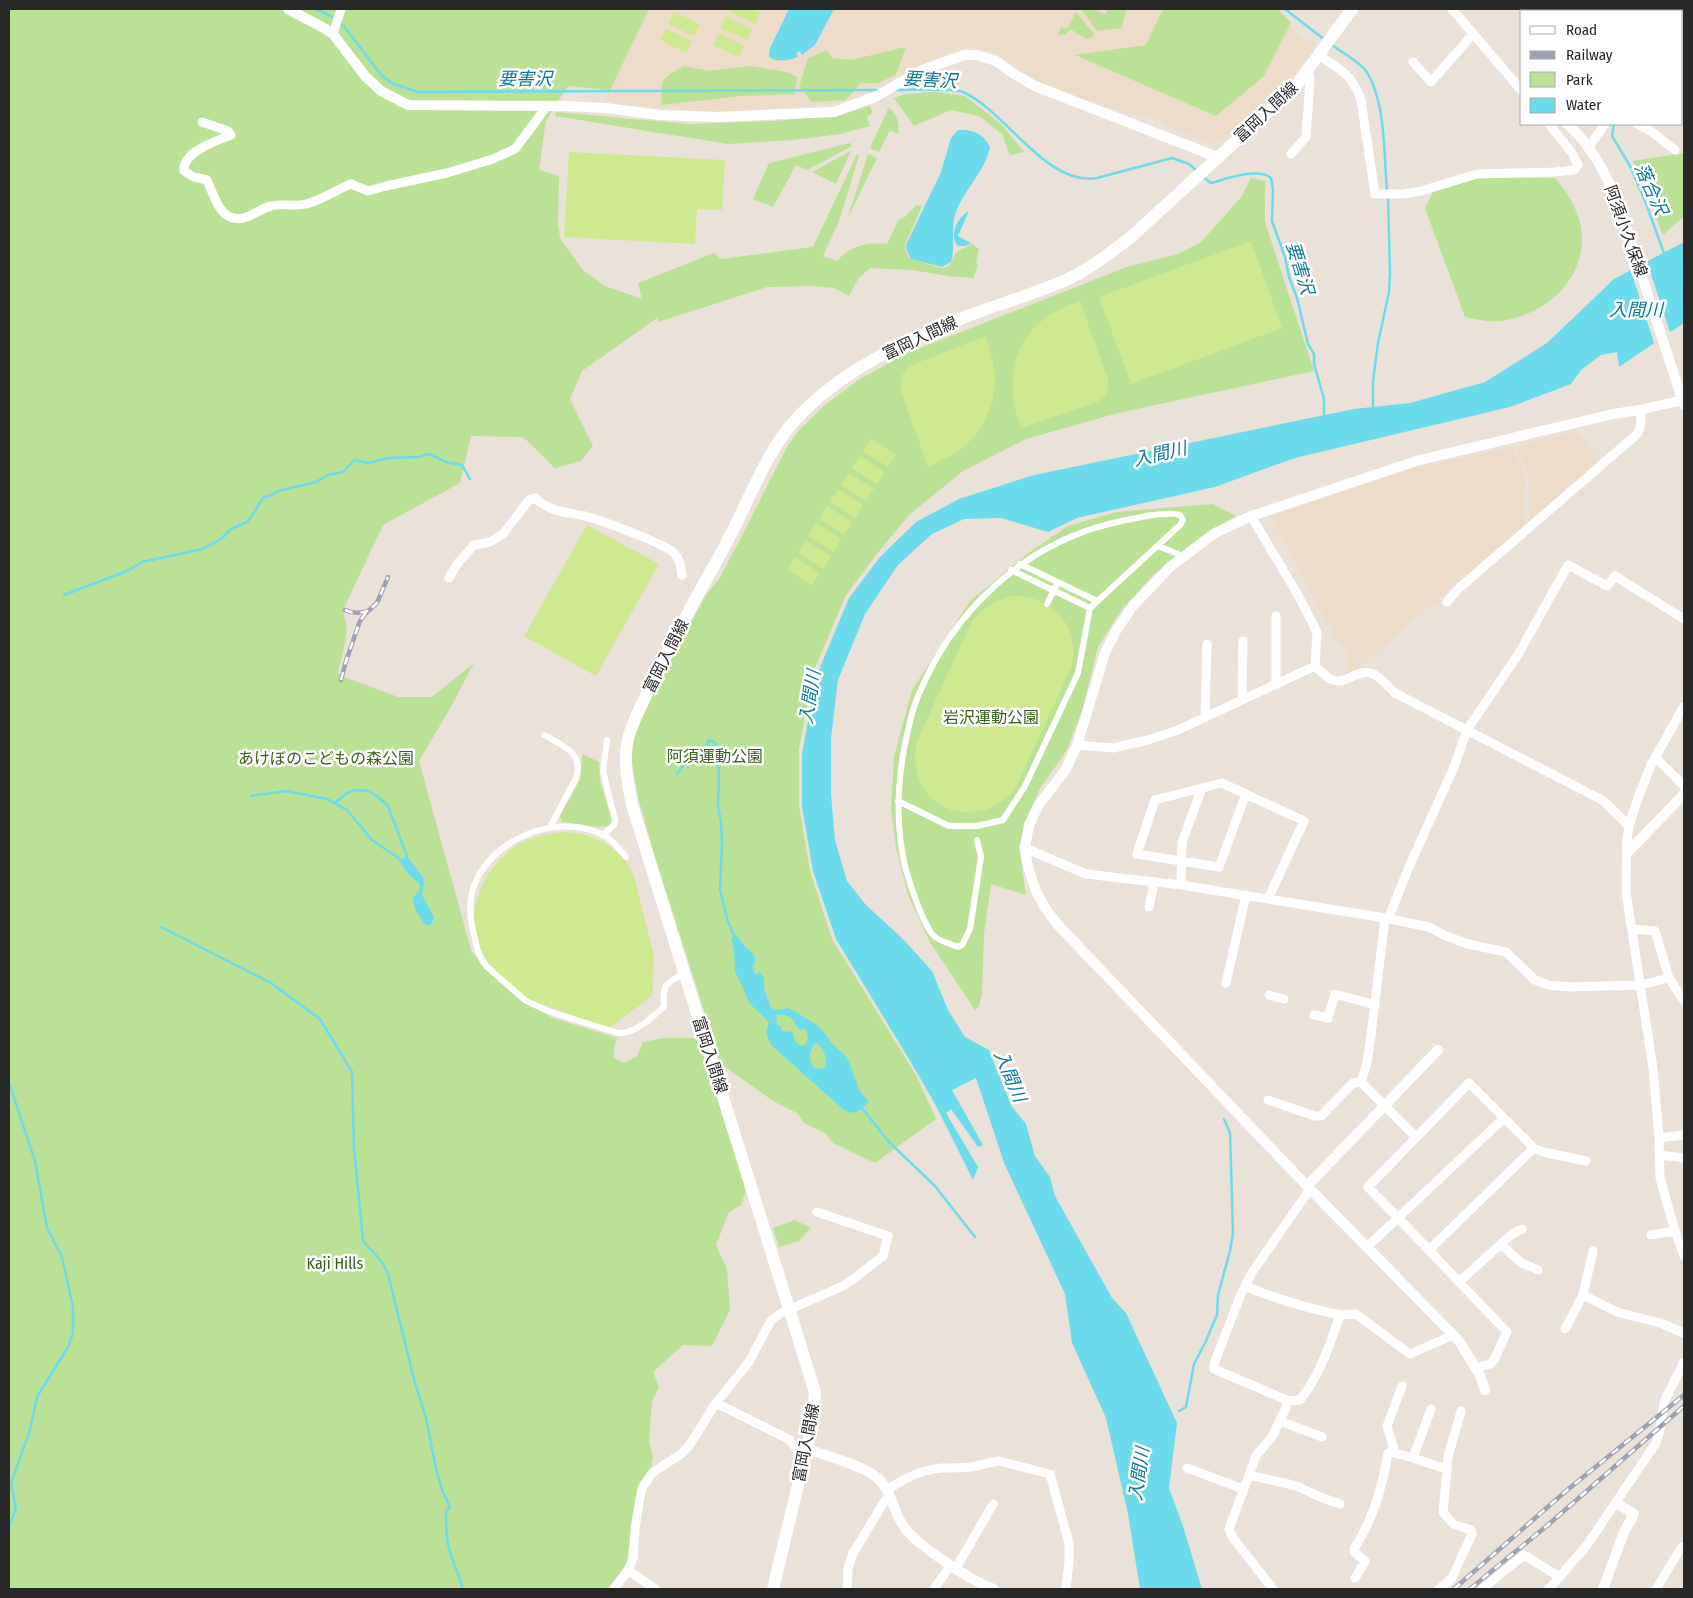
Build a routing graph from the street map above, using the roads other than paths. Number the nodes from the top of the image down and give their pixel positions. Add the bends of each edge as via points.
1 (288, 9) edge
2 (1352, 9) edge
3 (1452, 9) edge
4 (340, 11) edge
5 (335, 30) junction
6 (1473, 34) junction
7 (1320, 53) junction
8 (1414, 62) dead end
9 (1308, 69) junction
10 (1520, 89) edge
11 (547, 106) junction
12 (202, 122) dead end
13 (1550, 125) edge
14 (1568, 125) edge
15 (1604, 125) edge
16 (1640, 125) edge
17 (1588, 148) junction
18 (1675, 150) dead end
19 (1292, 154) dead end
20 (1217, 157) junction
21 (1683, 402) edge
22 (1640, 410) junction
23 (1251, 516) junction
24 (1158, 546) junction
25 (1178, 554) dead end
26 (1020, 564) junction
27 (1012, 570) junction
28 (682, 575) dead end
29 (449, 578) dead end
30 (1058, 582) junction
31 (1054, 591) junction
32 (1098, 601) junction
33 (1447, 602) dead end
34 (1047, 604) dead end
35 (1090, 608) junction
36 (1276, 616) dead end
37 (1684, 619) edge
38 (1243, 641) dead end
39 (1207, 644) dead end
40 (1315, 666) junction
41 (1276, 684) junction
42 (1242, 699) junction
43 (1684, 706) edge
44 (1206, 716) junction
45 (1467, 730) junction
46 (544, 735) dead end
47 (607, 740) dead end
48 (1078, 745) junction
49 (1655, 757) junction
50 (1684, 786) edge
51 (1202, 788) junction
52 (1246, 794) junction
53 (1684, 794) edge
54 (898, 801) junction
55 (1629, 826) junction
56 (550, 827) junction
57 (603, 835) junction
58 (977, 840) dead end
59 (1025, 848) junction
60 (1627, 853) junction
61 (626, 857) dead end
62 (1182, 862) junction
63 (1154, 883) junction
64 (1182, 885) junction
65 (1246, 895) junction
66 (1268, 899) junction
67 (1149, 907) dead end
68 (1386, 918) junction
69 (1633, 929) junction
70 (684, 974) junction
71 (1669, 978) junction
72 (1226, 983) dead end
73 (1640, 985) junction
74 (1269, 995) dead end
75 (1284, 999) dead end
76 (1684, 1001) edge
77 (1375, 1005) junction
78 (1314, 1015) dead end
79 (1438, 1050) dead end
80 (1361, 1082) junction
81 (1268, 1100) dead end
82 (1384, 1105) junction
83 (1504, 1118) junction
84 (1684, 1135) edge
85 (1416, 1137) junction
86 (1659, 1138) junction
87 (1534, 1148) junction
88 (1658, 1154) junction
89 (1684, 1158) edge
90 (1586, 1161) dead end
91 (1308, 1187) junction
92 (817, 1212) dead end
93 (1399, 1218) junction
94 (1522, 1229) dead end
95 (1675, 1231) junction
96 (1651, 1235) dead end
97 (1501, 1244) junction
98 (1367, 1247) junction
99 (1429, 1250) junction
100 (1592, 1251) dead end
101 (1684, 1256) edge
102 (1538, 1270) dead end
103 (1459, 1282) junction
104 (1245, 1286) junction
105 (1583, 1295) junction
106 (790, 1310) junction
107 (1340, 1315) junction
108 (1565, 1329) dead end
109 (1684, 1333) edge
110 (1453, 1335) junction
111 (1684, 1362) edge
112 (1475, 1368) junction
113 (1402, 1386) dead end
114 (1485, 1390) dead end
115 (1289, 1401) junction
116 (716, 1403) junction
117 (1430, 1409) dead end
118 (1461, 1411) dead end
119 (1280, 1421) junction
120 (1322, 1437) dead end
121 (806, 1453) junction
122 (1395, 1453) junction
123 (1413, 1458) junction
124 (1188, 1468) dead end
125 (1446, 1469) junction
126 (1249, 1475) junction
127 (1243, 1489) junction
128 (888, 1492) junction
129 (1616, 1502) junction
130 (993, 1504) dead end
131 (1340, 1504) dead end
132 (1684, 1546) edge
133 (953, 1566) junction
134 (628, 1570) junction
135 (1560, 1577) junction
136 (1355, 1578) dead end
137 (614, 1589) edge
138 (655, 1589) edge
139 (773, 1589) edge
140 (846, 1589) edge
141 (934, 1589) edge
142 (994, 1589) edge
143 (1066, 1589) edge
144 (1273, 1589) edge
145 (1438, 1589) edge
146 (1482, 1589) edge
147 (1549, 1589) edge
148 (1603, 1589) edge
149 (1656, 1589) edge

1 - 5 street
2 - 7 main road, 富岡入間線
3 - 6 street
4 - 5 street
5 - 11 street via 364,76 381,91 408,106
6 - 8 street via 1432,82
6 - 10 street
7 - 9 main road, 富岡入間線
7 - 13 street via 1357,86 1375,194 1421,190 1477,174 1574,170 1578,164
9 - 19 street via 1306,137
9 - 20 main road, 富岡入間線 via 1281,100
11 - 12 street via 515,149 493,159 447,174 368,192 351,184 316,202 272,205 235,219 220,207 207,180 184,171 185,161 202,148 231,135
11 - 20 street via 718,117 834,112 964,54 996,61 1035,86
14 - 17 street, 阿須小久保線
15 - 17 street
16 - 18 street
17 - 21 street, 阿須小久保線 via 1618,202
20 - 70 main road, 富岡入間線 via 1131,237 1096,264 1066,280 956,320 869,362 811,404 776,445 650,685 627,743 626,773 632,805
21 - 22 street
22 - 23 street via 1416,461
22 - 33 street via 1640,432 1636,436
23 - 40 street via 1317,632
23 - 48 street via 1215,533 1171,566 1132,607 1105,653
24 - 25 street
24 - 26 street via 1182,523 1180,515 1141,517 1098,527 1055,544
24 - 32 street
26 - 27 street
26 - 30 street
27 - 31 street
27 - 54 street via 979,600 938,653 913,714 900,769
28 - 29 street via 677,558 667,547 586,517 558,512 543,506 535,498 529,500 497,539 474,545
30 - 31 street
30 - 32 street
31 - 34 street
31 - 35 street
32 - 35 street
35 - 54 street via 1078,673 1024,786 1003,820 977,828 949,826
36 - 41 street
37 - 45 street via 1615,576 1607,586 1568,565 1519,653
38 - 42 street
39 - 44 street
40 - 41 street
40 - 45 street via 1331,680 1339,682 1369,673 1395,693
41 - 42 street
42 - 44 street
43 - 49 street
44 - 48 street via 1148,740 1112,748
45 - 55 street via 1604,801
45 - 68 street via 1454,767
46 - 56 street via 572,751 578,769
47 - 57 street via 603,771 616,820
48 - 59 street via 1066,769 1038,806 1029,825
49 - 50 street
49 - 55 street
51 - 52 street via 1222,783
51 - 62 street via 1182,842
51 - 62 street via 1155,800 1137,854
52 - 62 street via 1219,867
52 - 66 street via 1304,821
53 - 60 street
54 - 58 street via 901,850 916,899 934,936 958,947 970,929 981,857
55 - 60 street
56 - 57 street via 582,828
56 - 70 street via 501,849 476,881 470,919 478,951 486,966 526,1001 618,1033 634,1030 664,1007 668,982
57 - 61 street
59 - 63 street via 1086,874
59 - 91 street via 1036,891 1058,925
60 - 69 street via 1626,892
62 - 64 street
63 - 64 street
63 - 67 street
64 - 65 street
65 - 66 street
65 - 72 street
66 - 68 street
68 - 73 street via 1429,927 1468,944 1506,952 1535,980 1548,986
68 - 77 street
69 - 71 street via 1655,931
69 - 73 street
70 - 106 main road, 富岡入間線
71 - 73 street
71 - 76 street
73 - 86 street via 1653,1068
74 - 75 street
77 - 78 street via 1335,994 1328,1018
77 - 80 street via 1367,1064
79 - 82 street
80 - 81 street via 1353,1082 1321,1116
80 - 82 street
82 - 85 street
82 - 91 street
83 - 85 street via 1470,1083
83 - 87 street
83 - 93 street
84 - 86 street
85 - 93 street via 1368,1187
86 - 88 street
87 - 90 street
87 - 99 street
88 - 89 street
88 - 95 street via 1660,1178
91 - 98 street
91 - 104 street
92 - 106 street via 888,1236 883,1256 843,1286
93 - 98 street
93 - 99 street
94 - 97 street
95 - 96 street
95 - 101 street
97 - 102 street via 1520,1262
97 - 103 street
98 - 110 street
99 - 103 street
100 - 105 street
103 - 112 street via 1507,1332 1494,1360
104 - 107 street via 1268,1296
104 - 115 street via 1214,1369
105 - 108 street
105 - 109 street via 1617,1312
106 - 116 street via 770,1322 750,1362
106 - 121 main road, 富岡入間線 via 815,1392
107 - 110 street via 1356,1314 1410,1354
107 - 115 street via 1326,1354 1309,1387 1300,1400
110 - 112 street
111 - 129 street via 1664,1402 1658,1439
112 - 114 street
113 - 122 street via 1387,1426
115 - 119 street
116 - 121 street via 790,1440 800,1454
116 - 134 street via 689,1446 652,1474 642,1488 635,1550
117 - 123 street
118 - 125 street
119 - 120 street
119 - 126 street via 1256,1456
121 - 128 street via 865,1470 874,1475
121 - 139 main road, 富岡入間線
122 - 123 street
122 - 136 street via 1388,1454 1376,1505 1354,1550 1365,1561
123 - 125 street
124 - 127 street
125 - 145 street via 1444,1515 1453,1524 1471,1530 1472,1534 1452,1578
126 - 127 street
126 - 131 street via 1297,1486
127 - 144 street via 1229,1529
128 - 133 street via 907,1531
128 - 140 street via 854,1553
128 - 143 street via 903,1478 923,1472 999,1461 1050,1474 1069,1543
129 - 135 street via 1584,1550
129 - 148 street via 1634,1514
130 - 133 street
132 - 149 street
133 - 141 street
133 - 142 street
134 - 137 street
134 - 138 street
135 - 146 street via 1524,1555
135 - 147 street

